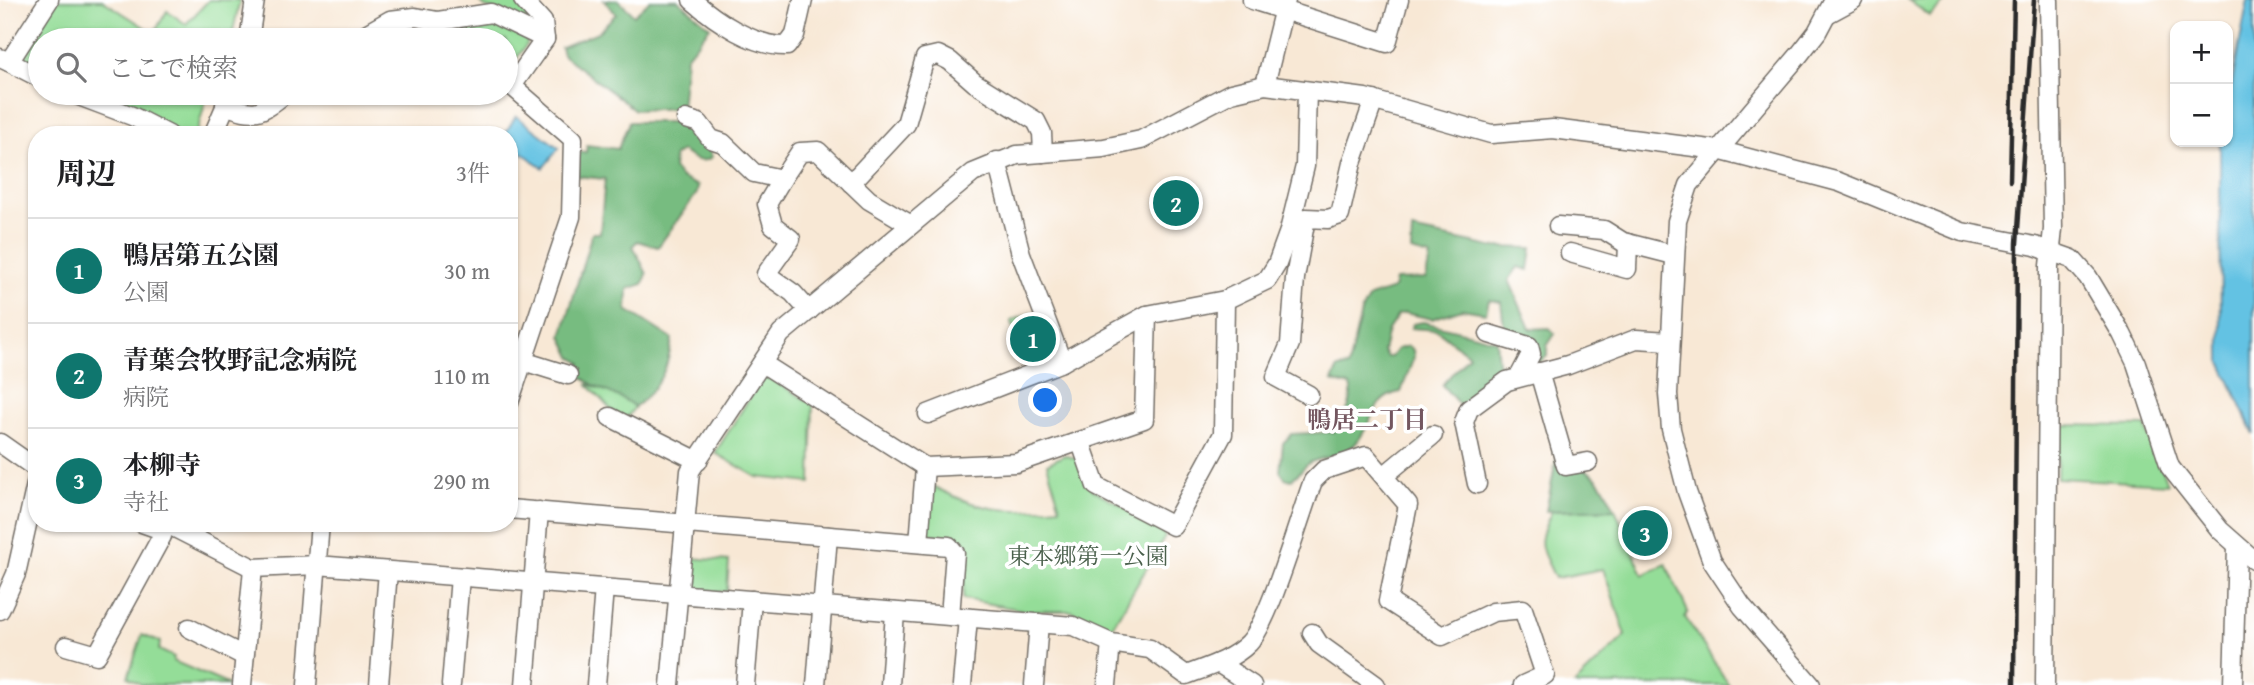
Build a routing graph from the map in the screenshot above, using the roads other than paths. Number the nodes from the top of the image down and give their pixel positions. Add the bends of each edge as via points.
1 (49, 0) edge
2 (255, 0) edge
3 (523, 0) edge
4 (803, 0) edge
5 (1252, 0) edge
6 (1399, 0) edge
7 (1853, 0) edge
8 (2049, 0) edge
9 (702, 3) edge
10 (1285, 5) edge
11 (1831, 6) edge
12 (251, 28) edge
13 (376, 28) edge
14 (545, 39) junction
15 (2, 59) edge
16 (28, 72) edge
17 (518, 77) edge
18 (1265, 85) junction
19 (518, 91) edge
20 (1307, 91) junction
21 (1374, 100) junction
22 (103, 105) edge
23 (226, 105) edge
24 (237, 105) edge
25 (270, 105) edge
26 (686, 120) dead end
27 (151, 126) edge
28 (217, 126) edge
29 (1718, 150) junction
30 (1042, 153) junction
31 (997, 161) junction
32 (782, 180) junction
33 (851, 183) junction
34 (911, 225) junction
35 (1558, 226) dead end
36 (1628, 243) junction
37 (2050, 251) junction
38 (1570, 253) dead end
39 (1674, 255) junction
40 (1225, 300) junction
41 (809, 311) junction
42 (1147, 315) junction
43 (1489, 334) dead end
44 (1670, 341) junction
45 (523, 361) junction
46 (1062, 362) junction
47 (762, 363) junction
48 (1539, 372) junction
49 (568, 375) dead end
50 (518, 376) edge
51 (1519, 377) junction
52 (1309, 395) dead end
53 (928, 414) dead end
54 (610, 417) dead end
55 (1433, 435) dead end
56 (0, 443) edge
57 (1081, 443) junction
58 (698, 461) junction
59 (1588, 462) dead end
60 (28, 463) edge
61 (925, 467) junction
62 (1385, 475) junction
63 (1477, 484) dead end
64 (518, 510) edge
65 (539, 511) junction
66 (28, 520) edge
67 (684, 524) junction
68 (162, 532) edge
69 (178, 532) edge
70 (319, 532) edge
71 (828, 536) junction
72 (919, 543) junction
73 (2237, 546) junction
74 (2254, 560) edge
75 (317, 565) junction
76 (253, 568) junction
77 (388, 571) junction
78 (460, 577) junction
79 (533, 582) junction
80 (604, 588) junction
81 (678, 594) junction
82 (752, 600) junction
83 (823, 606) junction
84 (0, 610) edge
85 (895, 612) junction
86 (959, 617) junction
87 (1039, 624) junction
88 (189, 628) dead end
89 (1312, 633) dead end
90 (1111, 643) junction
91 (66, 646) dead end
92 (244, 656) junction
93 (1218, 663) junction
94 (1185, 680) edge
95 (1373, 684) edge
96 (242, 685) edge
97 (307, 685) edge
98 (379, 685) edge
99 (451, 685) edge
100 (525, 685) edge
101 (596, 685) edge
102 (670, 685) edge
103 (745, 685) edge
104 (816, 685) edge
105 (890, 685) edge
106 (962, 685) edge
107 (1034, 685) edge
108 (1107, 685) edge
109 (1252, 685) edge
110 (1522, 685) edge
111 (1811, 685) edge
112 (2045, 685) edge
113 (2233, 685) edge

1 - 15 street
2 - 12 street
3 - 14 street via 543,22
4 - 9 street via 787,46 774,46 714,19
5 - 10 street
6 - 10 street via 1387,43
7 - 11 street
8 - 37 street
10 - 18 street
11 - 29 street via 1799,55
13 - 14 street via 390,20 415,17 438,21 491,13
14 - 17 street
15 - 16 street
18 - 20 street
18 - 30 street via 1231,93 1141,140
19 - 45 street via 573,139 571,217
20 - 21 street
20 - 40 street via 1305,166 1277,264 1261,284
21 - 29 street via 1491,134 1553,130
21 - 52 street via 1340,215 1306,218 1290,344 1276,377
22 - 27 street
23 - 28 street
24 - 25 street via 250,114
26 - 32 street via 699,123 711,139 723,143 754,173
29 - 37 street via 1839,182 1962,232
29 - 39 street via 1689,185 1677,221
30 - 31 street
30 - 33 street via 1042,133 1036,121 938,55 925,58 906,124
31 - 34 street via 973,173
31 - 46 street via 1021,254
32 - 33 street via 800,152 811,150 825,155
32 - 41 street via 767,204 773,225 791,239 766,274
33 - 34 street via 869,200
34 - 41 street
35 - 36 street via 1604,230
36 - 38 street via 1627,269
36 - 39 street
37 - 73 street via 2080,266 2108,307 2136,363 2170,467
37 - 112 street
39 - 44 street
40 - 42 street
40 - 57 street via 1223,434 1173,526 1096,486
41 - 47 street via 781,334
42 - 46 street
42 - 57 street via 1144,419
43 - 51 street via 1529,346 1531,354
44 - 48 street via 1636,339
44 - 111 street via 1671,429 1700,533 1727,586
45 - 49 street
45 - 50 street
46 - 53 street
47 - 58 street
47 - 61 street
48 - 51 street
48 - 59 street via 1566,466
51 - 63 street via 1469,409 1464,422
54 - 58 street
55 - 62 street
56 - 60 street
57 - 61 street via 1016,463
58 - 67 street via 690,471
61 - 72 street
62 - 93 street via 1366,456 1324,470 1313,481 1264,618 1250,642
62 - 110 street via 1408,505 1388,601 1442,636 1493,612 1523,609 1545,675
64 - 65 street
65 - 67 street
65 - 79 street
66 - 84 street via 16,574
67 - 71 street
67 - 81 street
68 - 91 street via 97,655
69 - 76 street
70 - 75 street
71 - 72 street
71 - 83 street
72 - 86 street via 949,545 955,552
73 - 74 street
73 - 113 street
75 - 76 street
75 - 77 street
75 - 97 street
76 - 92 street
77 - 78 street
77 - 98 street
78 - 79 street
78 - 99 street
79 - 80 street
79 - 100 street
80 - 81 street
80 - 101 street
81 - 82 street
81 - 102 street
82 - 83 street
82 - 103 street
83 - 85 street
83 - 104 street
85 - 86 street
85 - 105 street
86 - 87 street
86 - 106 street
87 - 90 street via 1073,626
87 - 107 street
88 - 92 street
89 - 95 street via 1319,644
90 - 94 street via 1150,649
90 - 108 street
92 - 96 street
93 - 94 street
93 - 109 street

